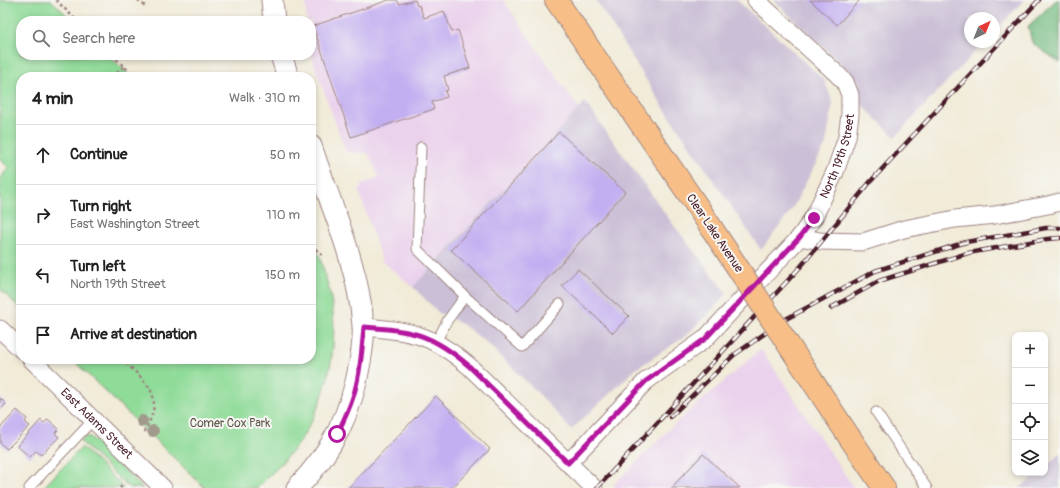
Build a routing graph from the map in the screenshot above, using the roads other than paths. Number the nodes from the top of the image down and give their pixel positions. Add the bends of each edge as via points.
1 (272, 0) edge
2 (556, 0) edge
3 (756, 0) edge
4 (274, 16) edge
5 (283, 60) edge
6 (286, 72) edge
7 (421, 147) dead end
8 (316, 160) edge
9 (1060, 202) edge
10 (800, 237) junction
11 (465, 296) junction
12 (560, 304) dead end
13 (364, 327) junction
14 (0, 329) edge
15 (436, 342) junction
16 (16, 344) edge
17 (36, 364) edge
18 (876, 412) dead end
19 (93, 420) junction
20 (568, 463) junction
21 (29, 488) edge
22 (163, 488) edge
23 (298, 488) edge
24 (594, 488) edge
25 (884, 488) edge
26 (927, 488) edge

1 - 4 street
2 - 25 main road, Clear Lake Avenue, bridge via 699,209
3 - 10 street, North 19th Street via 845,82 850,95 847,137 835,172 814,218
5 - 6 street
7 - 11 lane via 417,249
8 - 13 street via 349,254
9 - 10 street via 1048,206 955,219 862,242 820,241
10 - 20 street, North 19th Street via 705,339 646,381
11 - 12 lane via 522,347
11 - 15 lane
13 - 15 street via 400,330
13 - 23 street via 358,378 346,416 326,452
14 - 16 street
15 - 20 street via 469,366
17 - 19 street, East Adams Street
18 - 26 lane
19 - 21 lane
19 - 22 street, East Adams Street
20 - 24 street

